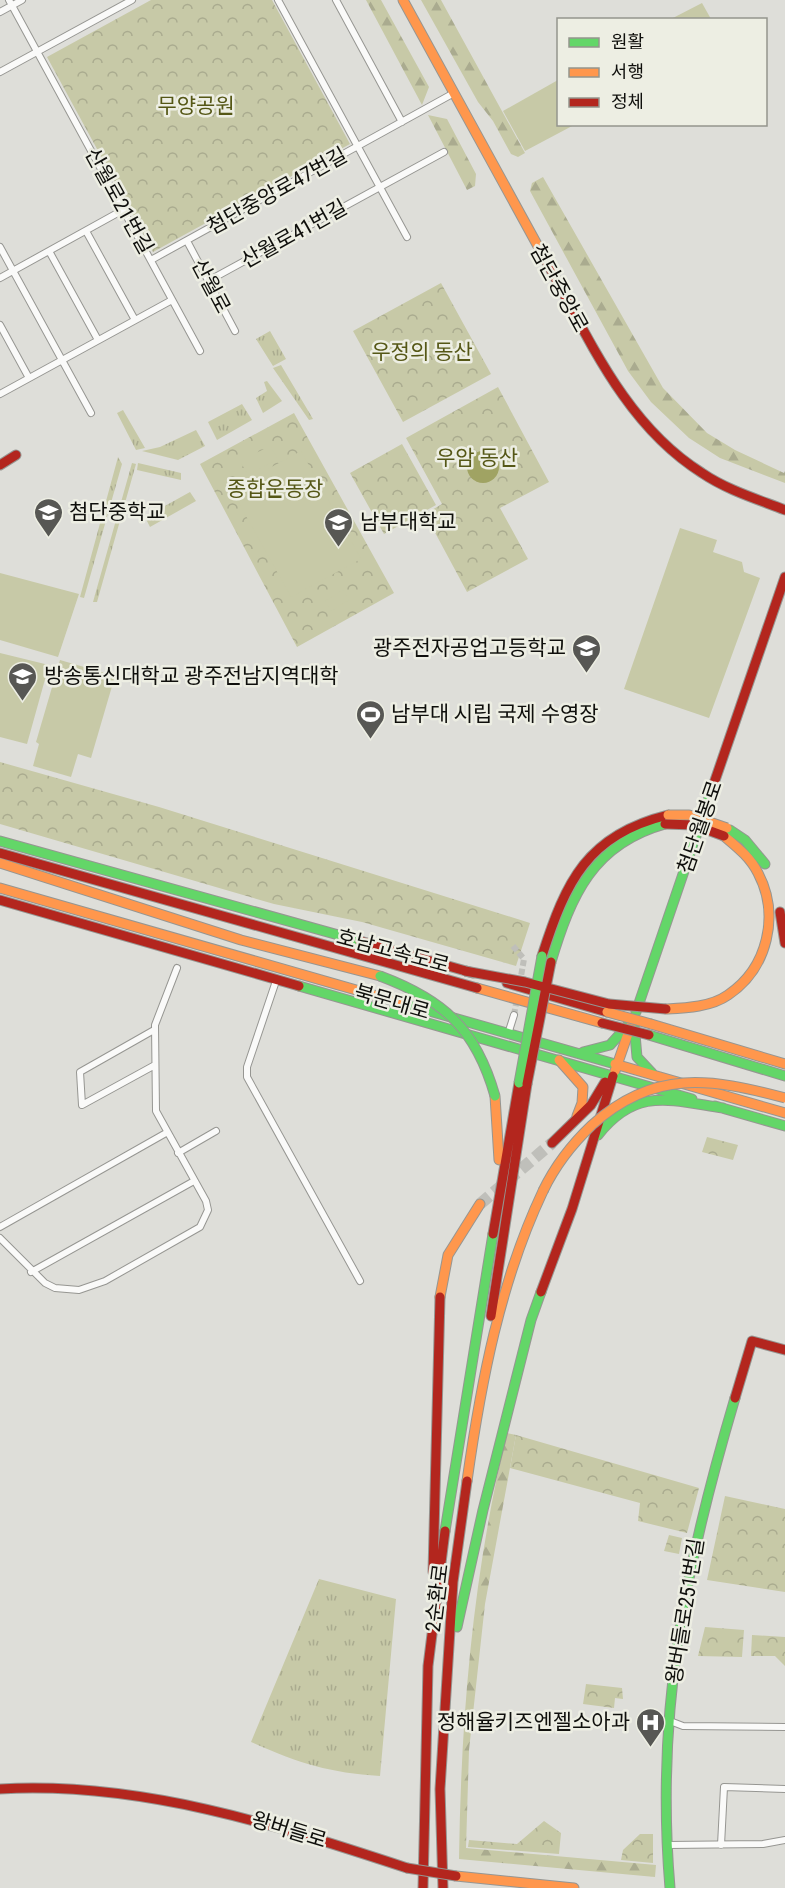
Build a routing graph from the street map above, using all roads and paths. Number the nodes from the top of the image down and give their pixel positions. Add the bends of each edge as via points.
1 (22, 0) edge
2 (132, 0) edge
3 (278, 0) edge
4 (336, 0) edge
5 (403, 0) edge
6 (10, 3) edge
7 (0, 12) edge
8 (37, 52) junction
9 (0, 72) edge
10 (454, 93) junction
11 (402, 122) junction
12 (357, 147) junction
13 (444, 152) dead end
14 (379, 187) junction
15 (123, 210) junction
16 (86, 231) junction
17 (407, 237) dead end
18 (187, 241) junction
19 (0, 247) edge
20 (49, 251) junction
21 (151, 260) junction
22 (13, 271) junction
23 (0, 278) edge
24 (208, 281) junction
25 (172, 300) junction
26 (135, 320) junction
27 (0, 325) edge
28 (235, 331) dead end
29 (98, 340) junction
30 (200, 351) dead end
31 (62, 360) junction
32 (29, 378) junction
33 (0, 394) edge
34 (91, 413) dead end
35 (0, 458) edge
36 (0, 465) edge
37 (785, 501) edge
38 (766, 503) junction
39 (785, 510) edge
40 (785, 577) edge
41 (725, 832) junction
42 (0, 841) edge
43 (0, 853) edge
44 (0, 863) edge
45 (0, 888) edge
46 (0, 900) edge
47 (785, 943) edge
48 (177, 968) dead end
49 (465, 971) junction
50 (276, 981) junction
51 (635, 1014) junction
52 (514, 1015) tunnel mouth
53 (154, 1030) junction
54 (508, 1034) junction
55 (568, 1051) junction
56 (559, 1060) junction
57 (785, 1064) edge
58 (155, 1065) junction
59 (617, 1065) junction
60 (613, 1076) junction
61 (785, 1076) edge
62 (666, 1079) junction
63 (523, 1083) junction
64 (785, 1098) edge
65 (723, 1108) junction
66 (785, 1113) edge
67 (575, 1120) junction
68 (785, 1126) edge
69 (216, 1131) dead end
70 (166, 1133) junction
71 (552, 1143) tunnel mouth
72 (590, 1152) junction
73 (178, 1153) junction
74 (194, 1181) junction
75 (480, 1204) tunnel mouth
76 (0, 1227) edge
77 (0, 1238) edge
78 (31, 1272) junction
79 (360, 1281) dead end
80 (481, 1310) junction
81 (785, 1350) edge
82 (487, 1365) junction
83 (450, 1664) junction
84 (428, 1666) junction
85 (670, 1721) junction
86 (785, 1727) edge
87 (785, 1789) edge
88 (0, 1790) edge
89 (785, 1840) edge
90 (668, 1845) junction
91 (721, 1845) junction
92 (423, 1888) edge
93 (443, 1888) edge
94 (574, 1888) edge
95 (670, 1888) edge

1 - 6 street
2 - 8 street
3 - 12 street
4 - 11 street
5 - 10 main road, 첨단중앙로
6 - 7 street
6 - 8 street, 산월로21번길
8 - 9 street
8 - 15 street, 산월로21번길
10 - 11 street, 첨단중앙로47번길
10 - 38 main road, 첨단중앙로 via 620,394 663,442 701,473
11 - 12 street, 첨단중앙로47번길
12 - 14 street
12 - 18 street, 첨단중앙로47번길
13 - 14 street, 산월로41번길
14 - 17 street
14 - 24 street, 산월로41번길
15 - 16 street
15 - 21 street, 산월로21번길
16 - 20 street
16 - 26 street
18 - 21 street, 첨단중앙로47번길
18 - 24 street, 산월로
19 - 22 street
20 - 22 street
20 - 29 street
21 - 25 street, 산월로21번길
22 - 23 street
22 - 31 street
24 - 28 street, 산월로
25 - 26 street
25 - 30 street, 산월로21번길
26 - 29 street
27 - 32 street
29 - 31 street
31 - 32 street
31 - 34 street
32 - 33 street
35 - 36 main road via 16,455
37 - 38 main road
38 - 39 main road, 첨단중앙로
40 - 51 main road, 첨단월봉로
41 - 47 main road via 745,840 765,864 776,894
41 - 49 main road, bridge via 765,879 774,914 770,944 753,973 729,995 697,1007 666,1009 609,1004
41 - 63 main road, bridge via 694,825 658,825 619,842 593,866 571,901 560,929
42 - 49 main road, 호남고속도로
43 - 61 main road, 호남고속도로, bridge
44 - 80 main road, bridge via 242,940 380,976 435,1000 463,1026 487,1066 495,1096 500,1148
45 - 54 main road, 북문대로
46 - 50 main road, 북문대로
48 - 53 street
49 - 57 main road, 호남고속도로, bridge
50 - 56 main road, 북문대로
50 - 79 street via 247,1077
51 - 55 main road via 608,1047 595,1052
51 - 59 main road, 첨단월봉로
51 - 62 main road via 637,1057 648,1070
52 - 54 street
53 - 58 street
53 - 58 street via 80,1072 82,1105
54 - 55 main road, 북문대로
55 - 59 main road, 북문대로
56 - 60 main road, 북문대로
56 - 67 main road via 583,1084 582,1105
58 - 70 street via 156,1111
59 - 60 main road, 첨단월봉로
59 - 62 main road, 북문대로
60 - 65 main road, 북문대로
60 - 67 main road
60 - 72 main road
62 - 66 main road, 북문대로
63 - 80 main road
63 - 82 main road
64 - 82 main road, bridge via 716,1081 686,1080 633,1093 606,1109 548,1179 510,1272
65 - 68 main road, 북문대로
65 - 72 main road via 660,1099 633,1102 606,1124
67 - 71 main road
69 - 73 street
70 - 73 street
70 - 76 street
72 - 83 main road via 531,1320 483,1510
73 - 74 street
74 - 78 street
74 - 78 street via 208,1210 200,1227 105,1281 68,1290 45,1283
75 - 84 main road via 448,1255 438,1309 437,1490
77 - 78 street
80 - 84 main road, 2순환로 via 453,1472
81 - 85 main road, 왕버들로251번길 via 752,1341 685,1584
82 - 83 main road, 2순환로 via 453,1582
83 - 93 main road, 2순환로 via 440,1789
84 - 92 main road, 2순환로
85 - 86 street via 683,1726
85 - 90 main road, 왕버들로251번길 via 666,1775
87 - 91 street via 724,1787
88 - 94 main road, 왕버들로, bridge via 67,1790 172,1802 286,1827 406,1868
89 - 91 street
90 - 91 street
90 - 95 main road, 왕버들로251번길

